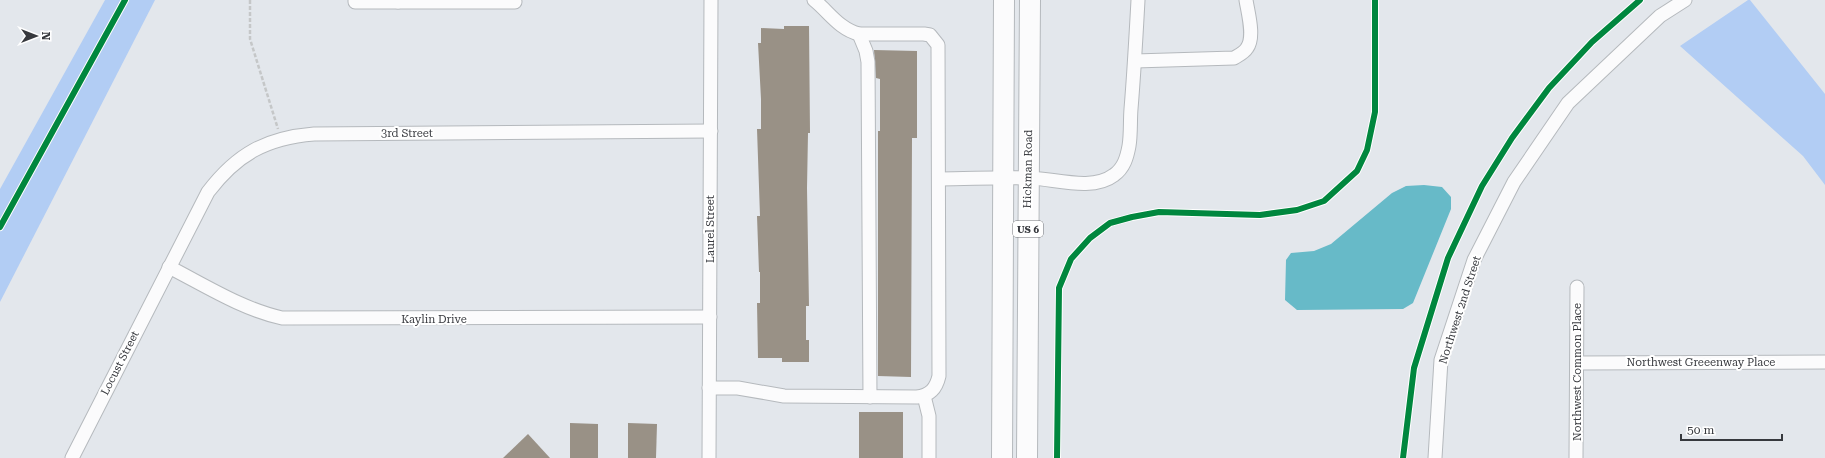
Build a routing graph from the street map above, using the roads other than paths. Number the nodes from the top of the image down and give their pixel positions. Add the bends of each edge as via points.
1 (355, 0) edge
2 (711, 0) edge
3 (814, 0) edge
4 (1004, 0) edge
5 (1030, 0) edge
6 (1138, 0) edge
7 (1246, 0) edge
8 (1685, 0) edge
9 (398, 1) edge
10 (515, 2) dead end
11 (859, 34) junction
12 (1135, 61) junction
13 (711, 132) junction
14 (1028, 178) junction
15 (939, 179) junction
16 (1003, 179) junction
17 (169, 267) junction
18 (1577, 287) dead end
19 (710, 317) junction
20 (1825, 362) edge
21 (1577, 363) junction
22 (709, 388) junction
23 (924, 396) junction
24 (870, 397) junction
25 (72, 458) edge
26 (709, 458) edge
27 (929, 458) edge
28 (1002, 458) edge
29 (1027, 458) edge
30 (1435, 458) edge
31 (1576, 458) edge

1 - 9 street
2 - 13 street, Laurel Street
3 - 11 street via 841,26
4 - 16 highway, US 6
5 - 14 highway, Hickman Road / US 6
6 - 12 street
7 - 12 street via 1250,33 1249,47 1244,53 1234,58
8 - 30 street, Northwest 2nd Street via 1660,16 1568,103 1514,182 1474,260 1441,360
9 - 10 street
11 - 15 street via 924,34 935,39 940,53
11 - 24 street via 868,62
12 - 14 street via 1129,146 1124,164 1114,175 1102,181 1089,183
13 - 17 street, 3rd Street via 314,134 281,139 252,150 221,175 208,192
13 - 19 street, Laurel Street
14 - 16 street
14 - 29 highway, Hickman Road / US 6
15 - 16 street
15 - 23 street via 939,376 937,386
16 - 28 highway, US 6
17 - 19 street, Kaylin Drive via 262,314 282,318
17 - 25 street, Locust Street
18 - 21 street, Northwest Common Place
19 - 22 street, Laurel Street
20 - 21 street, Northwest Greeenway Place
21 - 31 street, Northwest Common Place
22 - 24 street via 738,388 784,396
22 - 26 street, Laurel Street
23 - 24 street
23 - 27 street via 929,416

